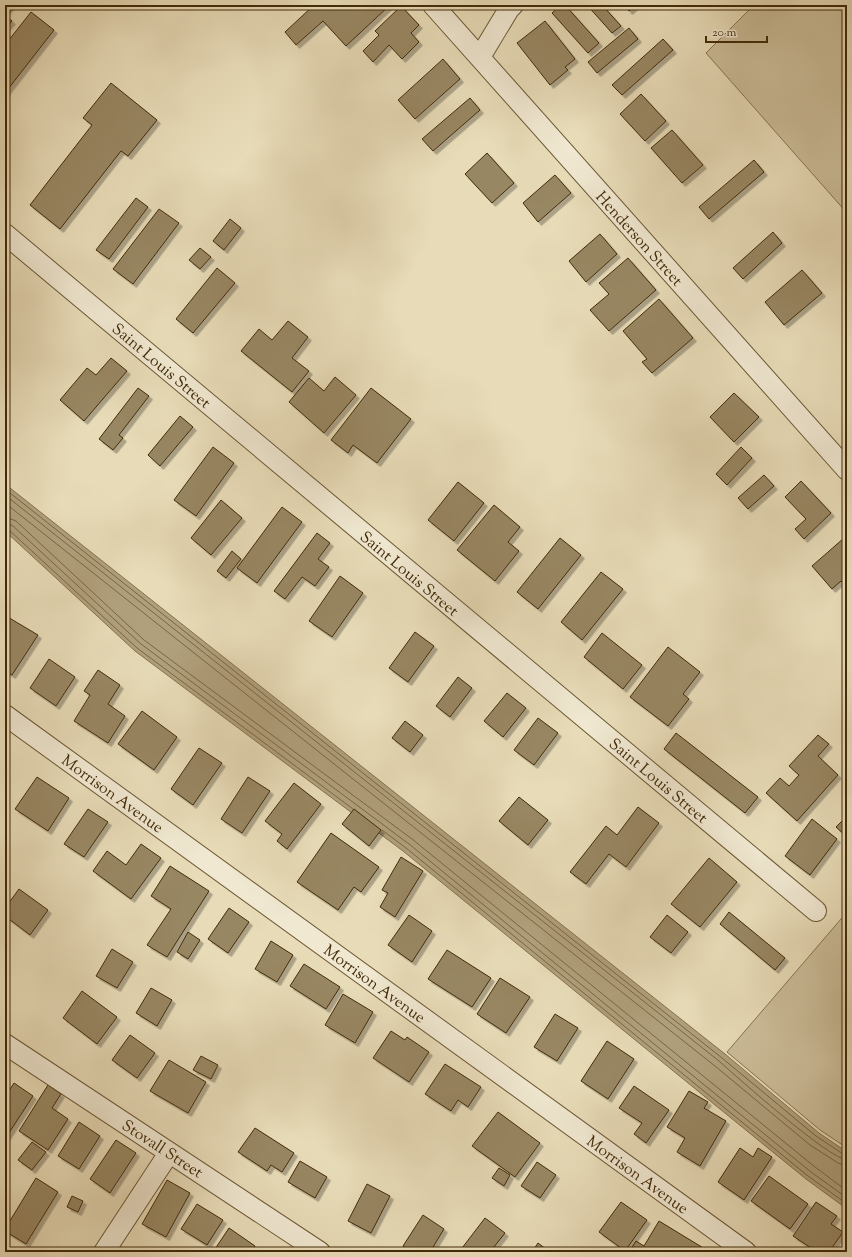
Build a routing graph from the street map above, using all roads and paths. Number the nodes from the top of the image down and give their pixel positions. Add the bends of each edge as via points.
1 (433, 5) edge
2 (513, 5) edge
3 (480, 57) junction
4 (5, 234) edge
5 (847, 470) edge
6 (5, 715) edge
7 (816, 911) dead end
8 (5, 1044) edge
9 (169, 1152) junction
10 (104, 1252) edge
11 (320, 1252) edge
12 (746, 1252) edge

1 - 3 street, Henderson Street
2 - 3 street
3 - 5 street, Henderson Street
4 - 7 street, Saint Louis Street
6 - 12 street, Morrison Avenue
8 - 9 street, Stovall Street
9 - 10 street
9 - 11 street, Stovall Street

